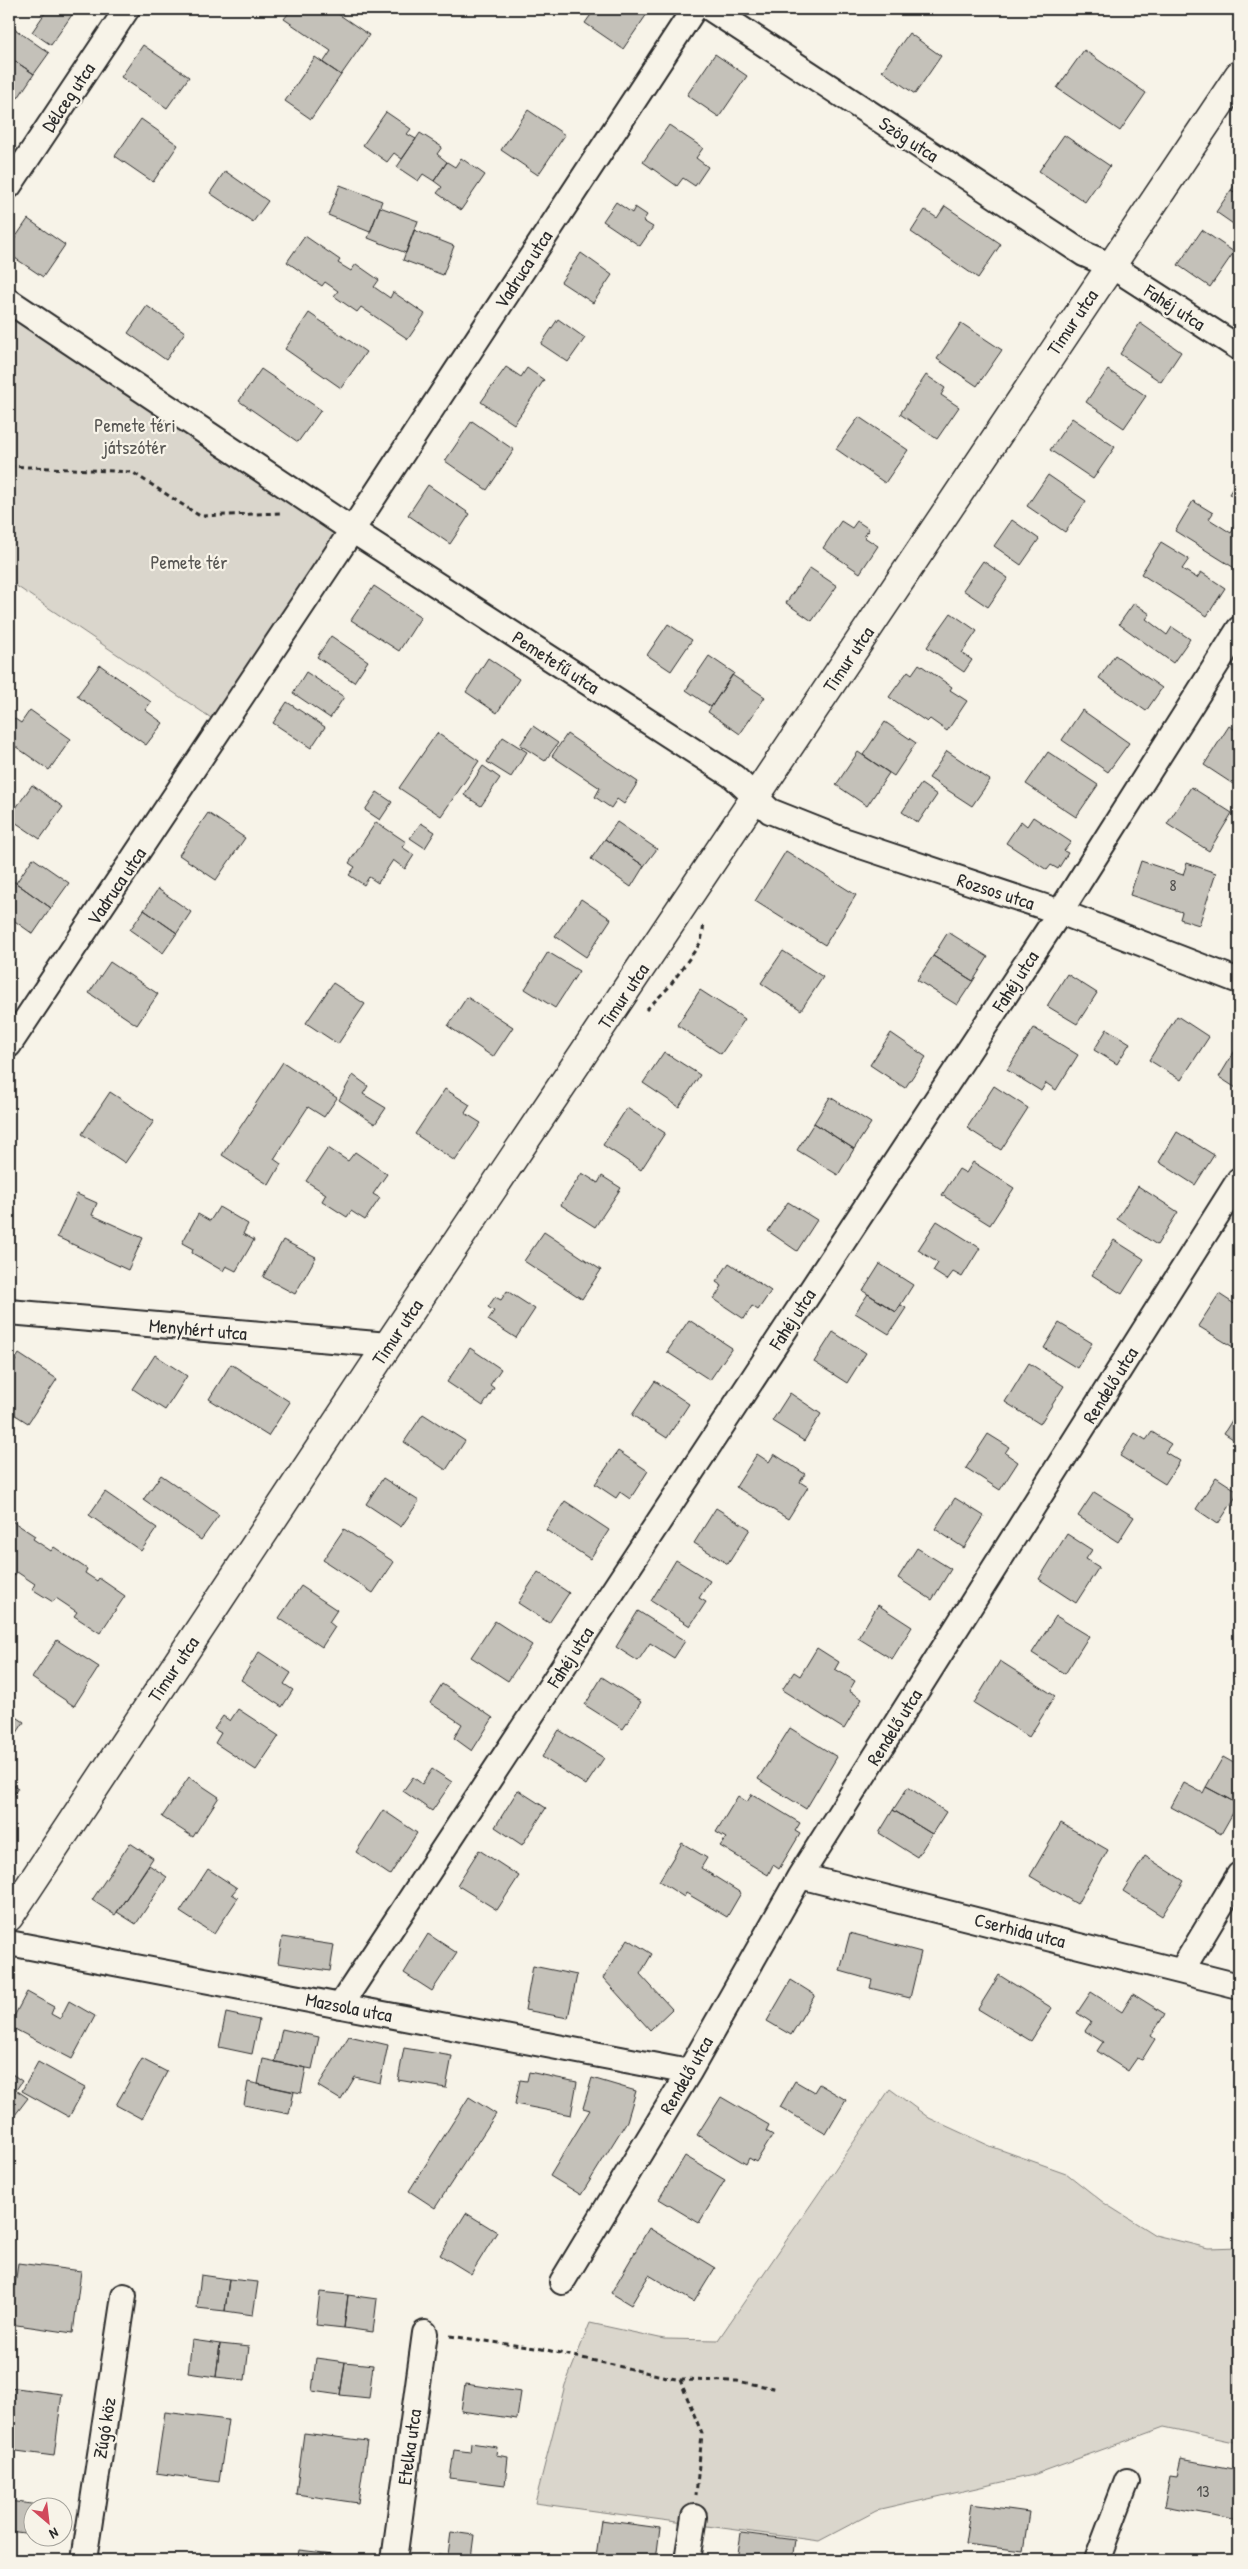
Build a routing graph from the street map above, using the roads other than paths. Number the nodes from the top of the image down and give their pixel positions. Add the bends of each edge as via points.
1 (127, 9) edge
2 (694, 9) edge
3 (711, 9) edge
4 (1236, 85) edge
5 (9, 186) edge
6 (1110, 265) junction
7 (9, 302) edge
8 (1239, 348) edge
9 (352, 530) junction
10 (1239, 629) edge
11 (756, 798) junction
12 (1060, 912) junction
13 (1239, 981) edge
14 (9, 1046) edge
15 (1239, 1180) edge
16 (9, 1312) edge
17 (388, 1345) junction
18 (1239, 1875) edge
19 (800, 1876) junction
20 (9, 1918) edge
21 (9, 1943) edge
22 (1182, 1970) junction
23 (1239, 1986) edge
24 (340, 2006) junction
25 (689, 2072) junction
26 (562, 2282) dead end
27 (124, 2296) dead end
28 (424, 2333) road end
29 (1127, 2481) dead end
30 (694, 2517) road end
31 (84, 2560) edge
32 (394, 2560) edge
33 (687, 2560) edge
34 (1097, 2560) edge

1 - 5 street, Délceg utca
2 - 9 street, Vadruca utca
3 - 6 street, Szög utca via 1084,254
4 - 6 street, Timur utca
6 - 8 street, Fahéj utca
6 - 11 street, Timur utca
7 - 9 street
9 - 11 street, Pemetefű utca via 734,777
9 - 14 street, Vadruca utca
10 - 12 street, Fahéj utca
11 - 12 street, Rozsos utca via 770,811 843,840
11 - 17 street, Timur utca
12 - 13 street, Rozsos utca
12 - 24 street, Fahéj utca
15 - 19 street, Rendelő utca
16 - 17 street, Menyhért utca
17 - 20 street, Timur utca
18 - 22 street
19 - 22 street, Cserhida utca
19 - 25 street, Rendelő utca
21 - 24 street, Mazsola utca
22 - 23 street, Cserhida utca
24 - 25 street, Mazsola utca
25 - 26 street, Rendelő utca
27 - 31 street, Zúgó köz
28 - 32 street, Etelka utca
29 - 34 street
30 - 33 street

